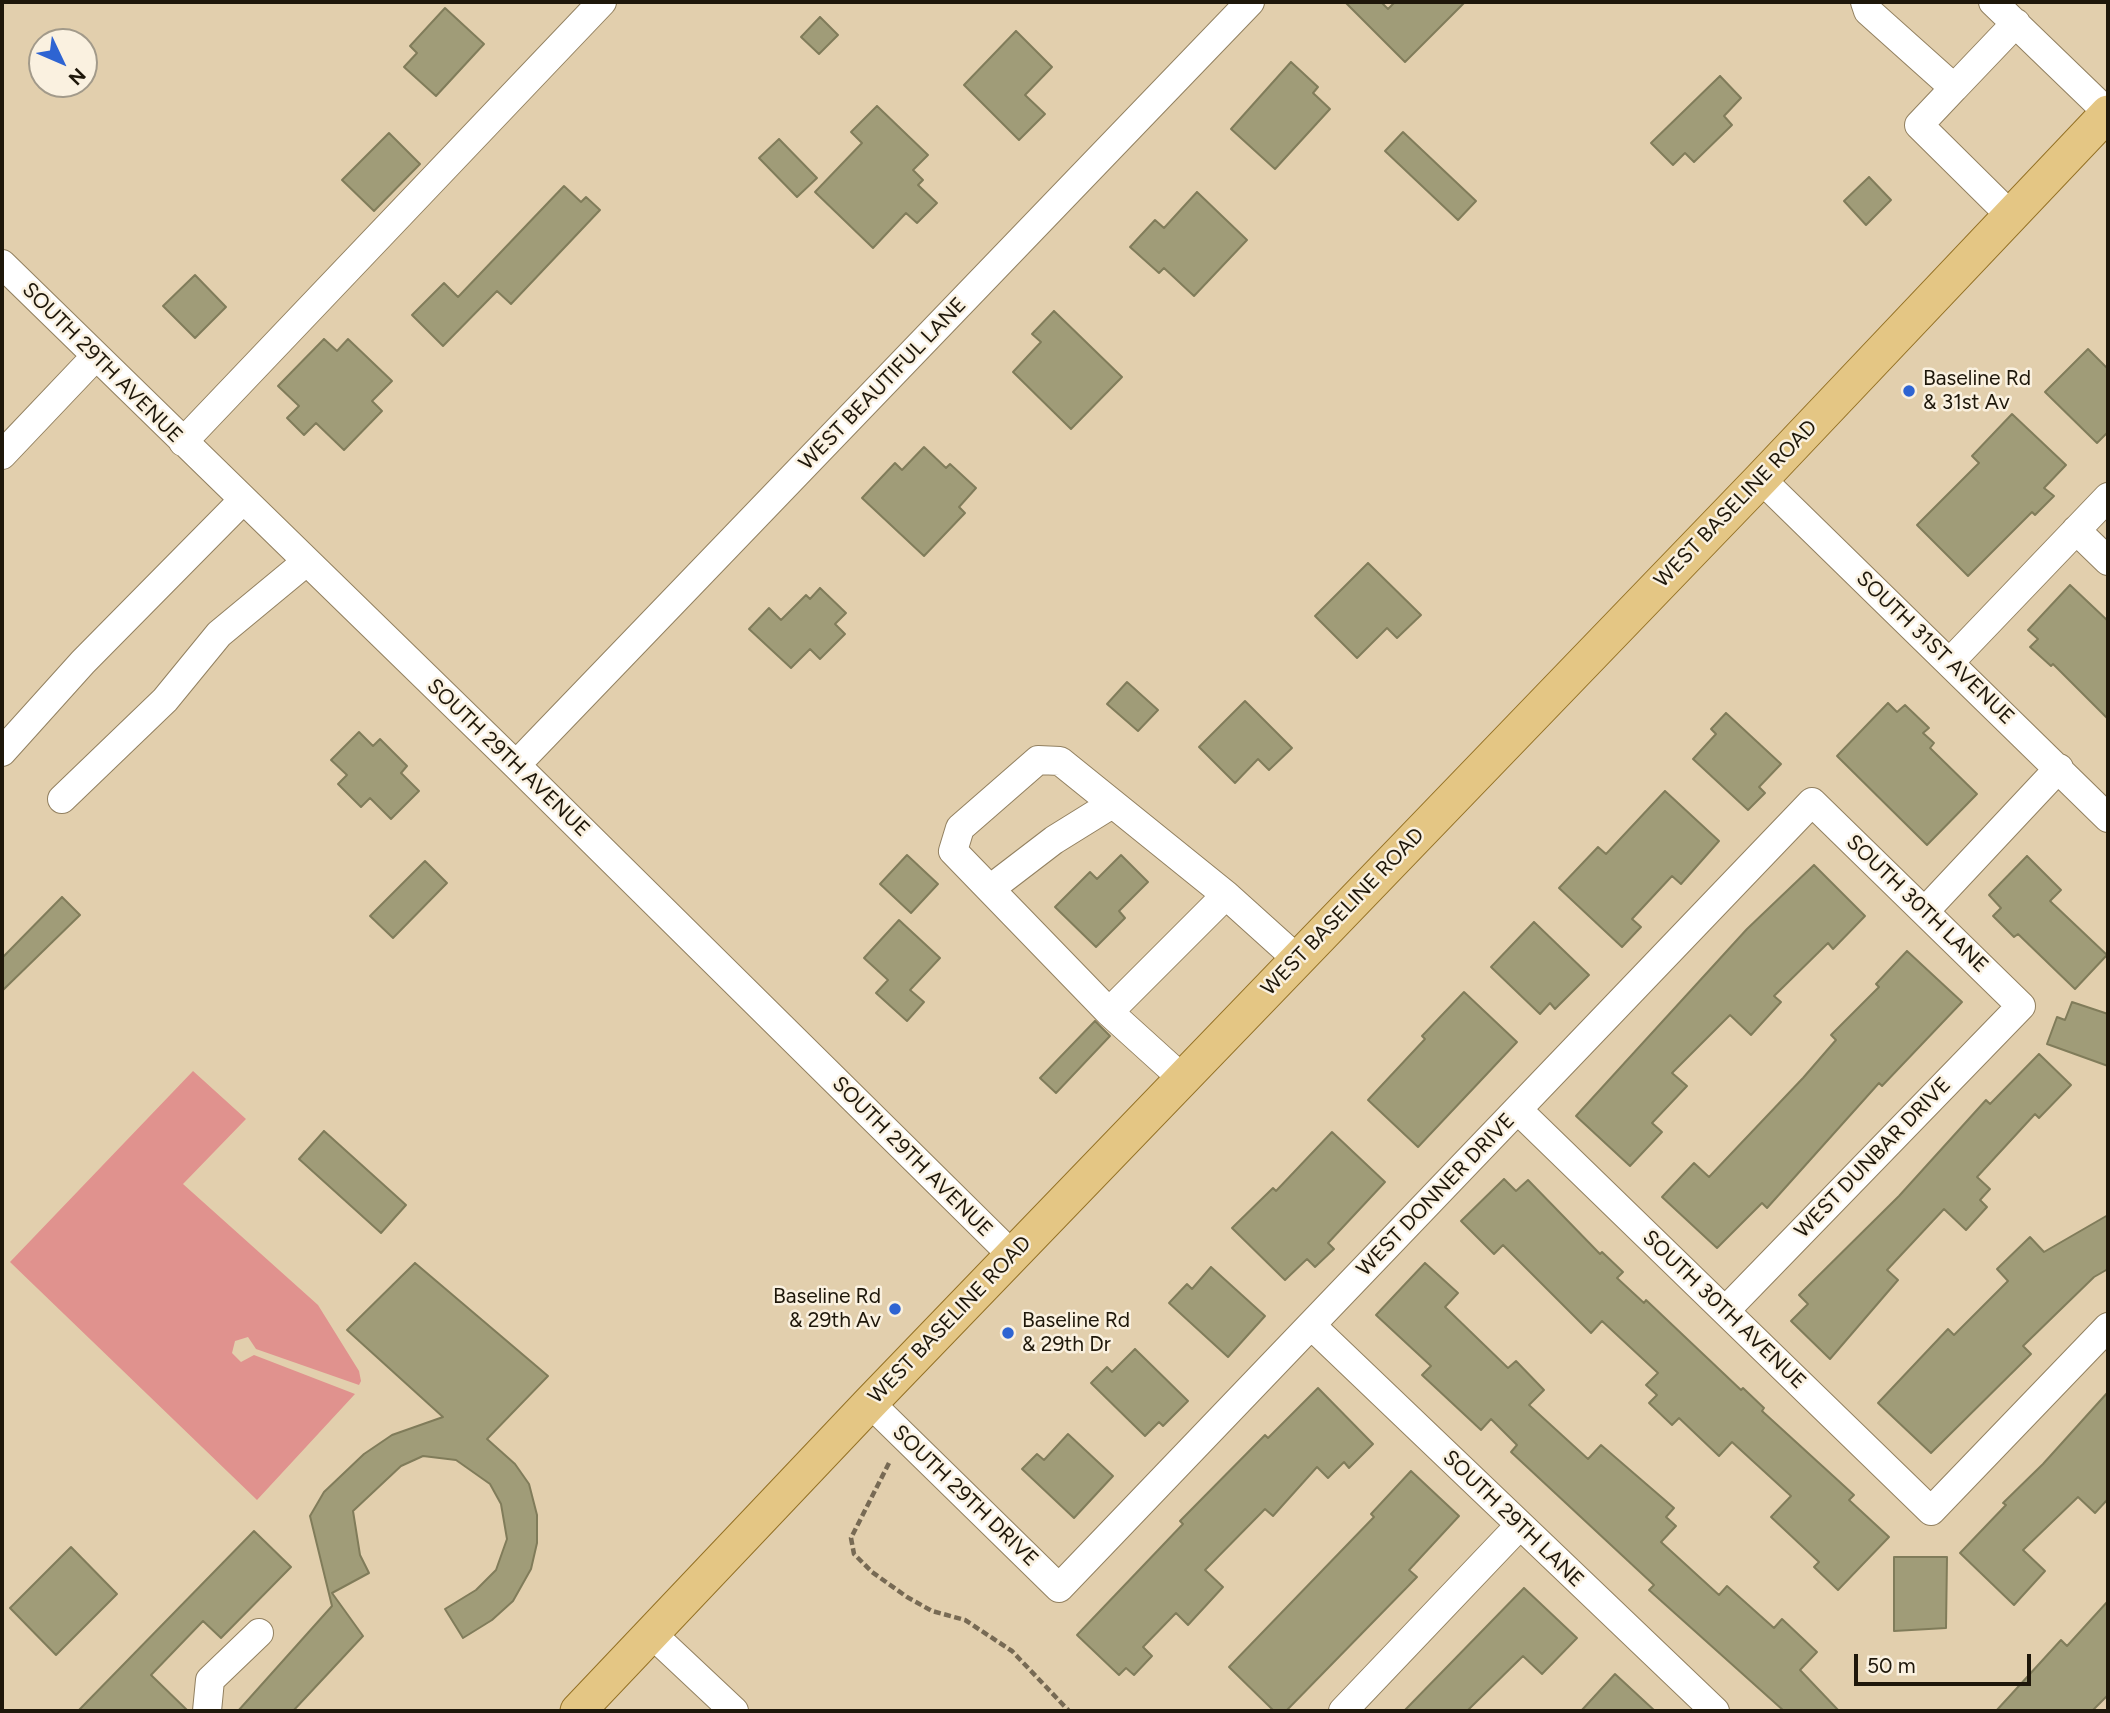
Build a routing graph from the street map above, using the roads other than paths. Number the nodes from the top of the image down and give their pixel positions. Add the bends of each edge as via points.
1 (602, 2) edge
2 (1250, 2) edge
3 (1865, 2) edge
4 (1993, 2) edge
5 (2016, 23) junction
6 (1954, 88) junction
7 (2108, 113) edge
8 (2011, 216) junction
9 (2, 264) edge
10 (96, 356) junction
11 (183, 442) junction
12 (2, 455) edge
13 (1760, 479) junction
14 (2108, 496) edge
15 (243, 500) junction
16 (2076, 530) junction
17 (2108, 561) edge
18 (306, 562) junction
19 (1950, 663) junction
20 (2, 752) edge
21 (516, 765) junction
22 (2059, 768) junction
23 (62, 799) dead end
24 (1812, 802) joint
25 (1112, 804) junction
26 (2108, 818) edge
27 (990, 889) junction
28 (1226, 895) junction
29 (1925, 911) junction
30 (1297, 960) junction
31 (2021, 1006) joint
32 (1109, 1012) junction
33 (1183, 1079) junction
34 (1518, 1110) junction
35 (1012, 1255) junction
36 (1725, 1311) junction
37 (1311, 1326) junction
38 (2108, 1327) edge
39 (870, 1403) junction
40 (1520, 1525) junction
41 (1059, 1588) joint
42 (259, 1633) dead end
43 (652, 1634) junction
44 (207, 1711) edge
45 (578, 1711) edge
46 (734, 1711) edge
47 (1343, 1711) edge
48 (1715, 1711) edge

1 - 11 street
2 - 21 street, WEST BEAUTIFUL LANE
3 - 6 street via 1868,11
4 - 5 street
5 - 6 street
5 - 7 street
6 - 8 street via 1919,125
7 - 8 main road, WEST BASELINE ROAD
8 - 13 main road, WEST BASELINE ROAD
9 - 10 street, SOUTH 29TH AVENUE
10 - 11 street, SOUTH 29TH AVENUE
10 - 12 street
11 - 15 street, SOUTH 29TH AVENUE
13 - 19 street, SOUTH 31ST AVENUE
13 - 30 main road, WEST BASELINE ROAD
14 - 16 street
15 - 18 street, SOUTH 29TH AVENUE
15 - 20 street via 83,662
16 - 17 street
16 - 19 street
18 - 21 street, SOUTH 29TH AVENUE
18 - 23 street via 219,634 165,700
19 - 22 street, SOUTH 31ST AVENUE
21 - 35 street, SOUTH 29TH AVENUE
22 - 26 street, SOUTH 31ST AVENUE
22 - 29 street
24 - 29 street, SOUTH 30TH LANE
24 - 34 street, WEST DONNER DRIVE
25 - 27 street via 1054,840
25 - 27 street via 1060,761 1038,760 960,828 953,851
25 - 28 street
27 - 32 street
28 - 30 street
28 - 32 street
29 - 31 street, SOUTH 30TH LANE
30 - 33 main road, WEST BASELINE ROAD
31 - 36 street, WEST DUNBAR DRIVE
32 - 33 street
33 - 35 main road, WEST BASELINE ROAD
34 - 36 street, SOUTH 30TH AVENUE
34 - 37 street, WEST DONNER DRIVE
35 - 39 main road, WEST BASELINE ROAD
36 - 38 street, SOUTH 30TH AVENUE via 1931,1511
37 - 40 street, SOUTH 29TH LANE
37 - 41 street, WEST DONNER DRIVE
39 - 41 street, SOUTH 29TH DRIVE
39 - 43 main road, WEST BASELINE ROAD
40 - 47 street
40 - 48 street, SOUTH 29TH LANE
42 - 44 street via 210,1680
43 - 45 main road, WEST BASELINE ROAD
43 - 46 street

